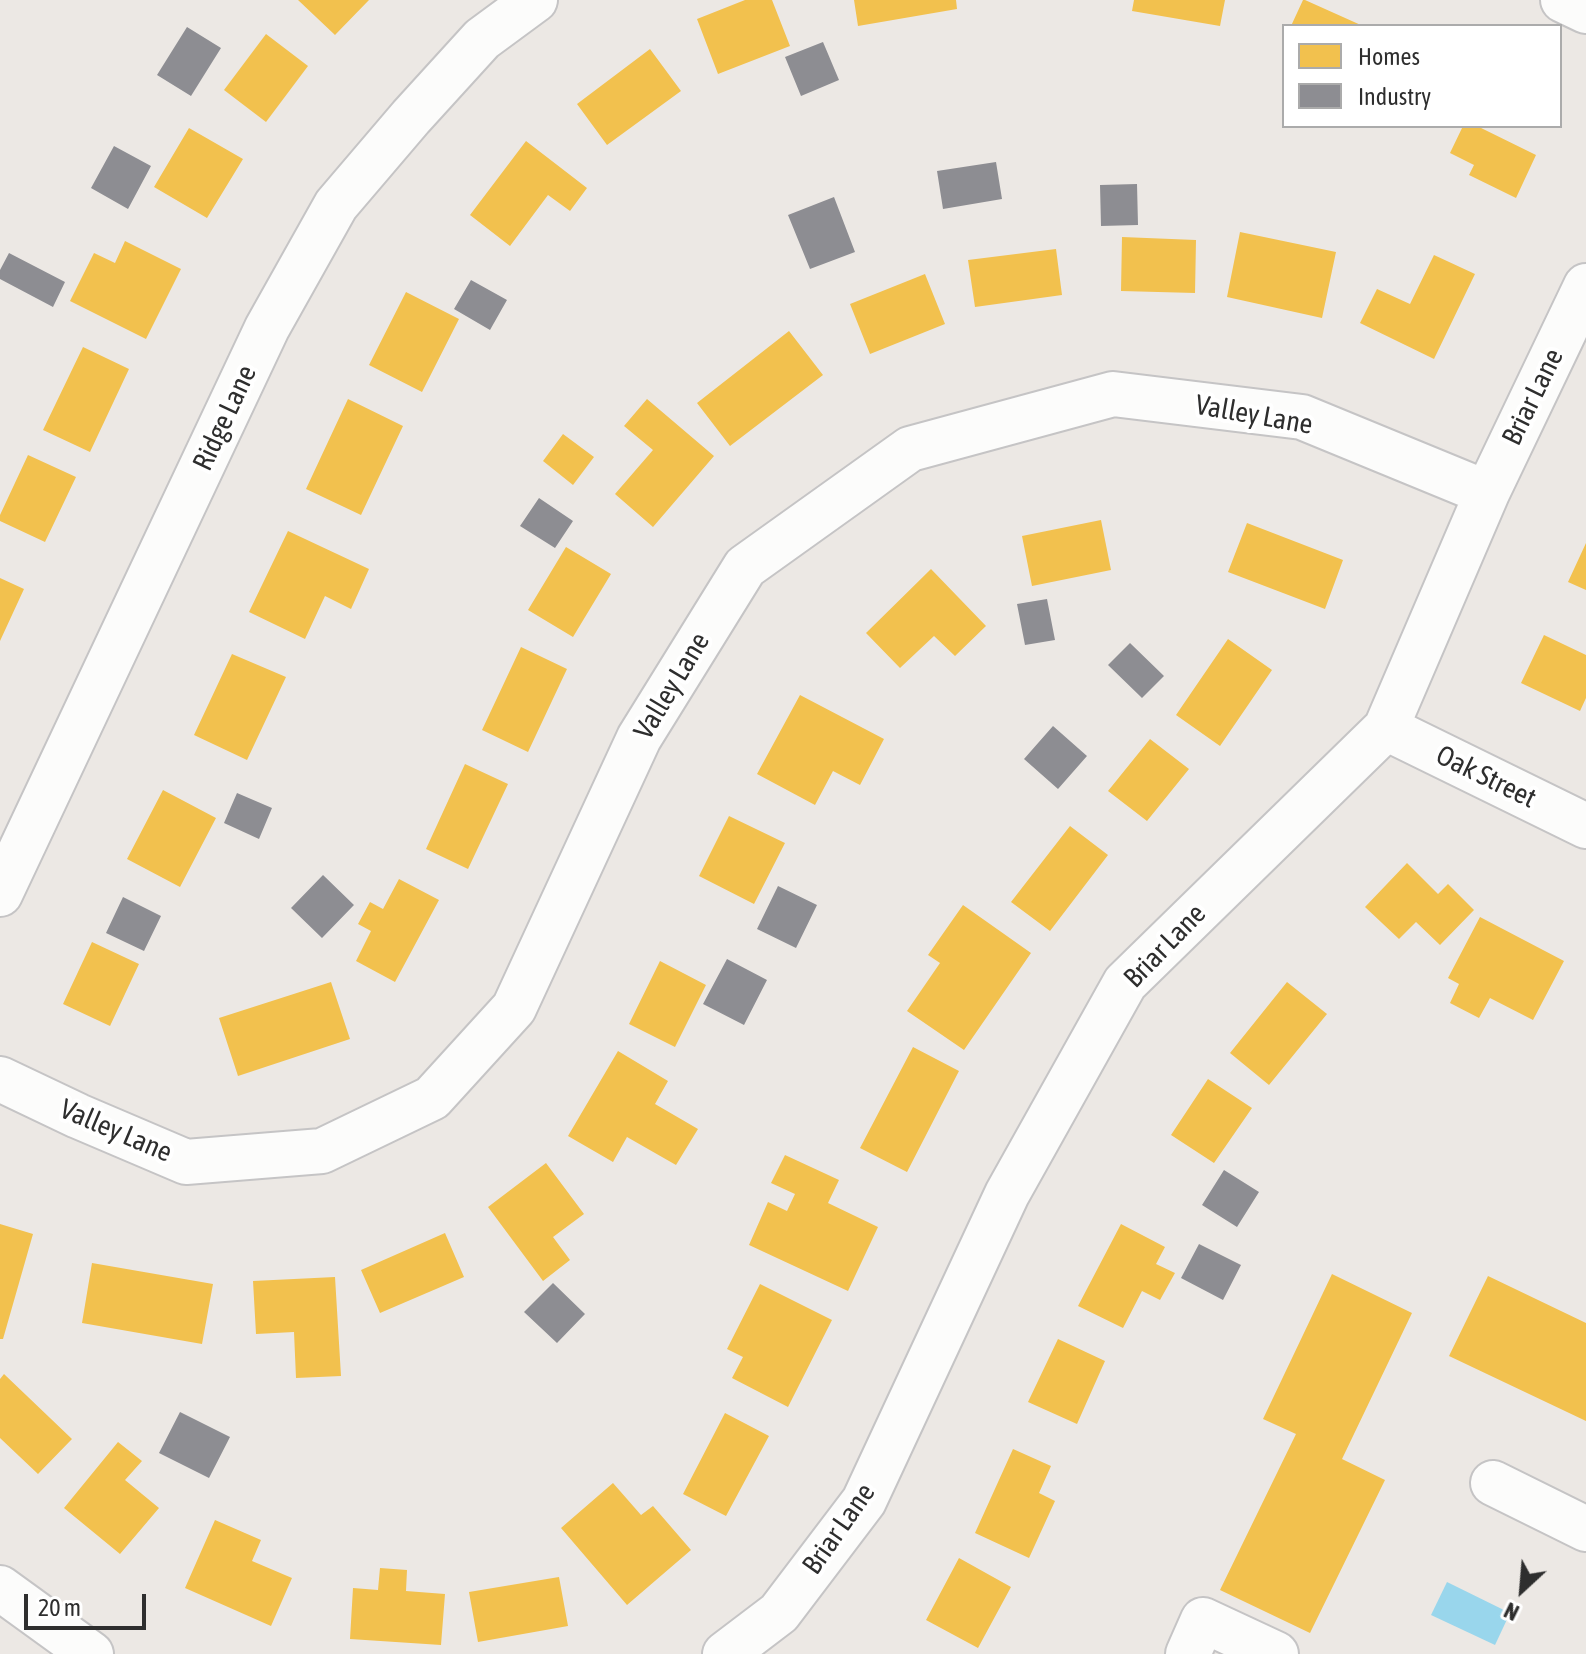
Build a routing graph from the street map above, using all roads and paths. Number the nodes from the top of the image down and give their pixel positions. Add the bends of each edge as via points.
1 (535, 0) edge
2 (1563, 0) edge
3 (1586, 11) edge
4 (1586, 286) edge
5 (1487, 493) junction
6 (1386, 728) junction
7 (1586, 826) edge
8 (0, 894) edge
9 (0, 1079) edge
10 (1493, 1483) dead end
11 (1586, 1529) edge
12 (0, 1588) edge
13 (91, 1654) edge
14 (725, 1654) edge
15 (1188, 1654) edge
16 (1276, 1654) edge

1 - 8 street, Ridge Lane via 482,39 336,205 267,328
2 - 3 street
4 - 5 street, Briar Lane
5 - 6 street, Briar Lane
5 - 9 street, Valley Lane via 1302,417 1113,394 910,449 745,567 639,738 514,1008 432,1098 322,1151 186,1162
6 - 7 street, Oak Street
6 - 14 street, Briar Lane via 1125,983 1007,1194 864,1501 779,1613
10 - 11 street
12 - 13 street
15 - 16 street via 1203,1620

